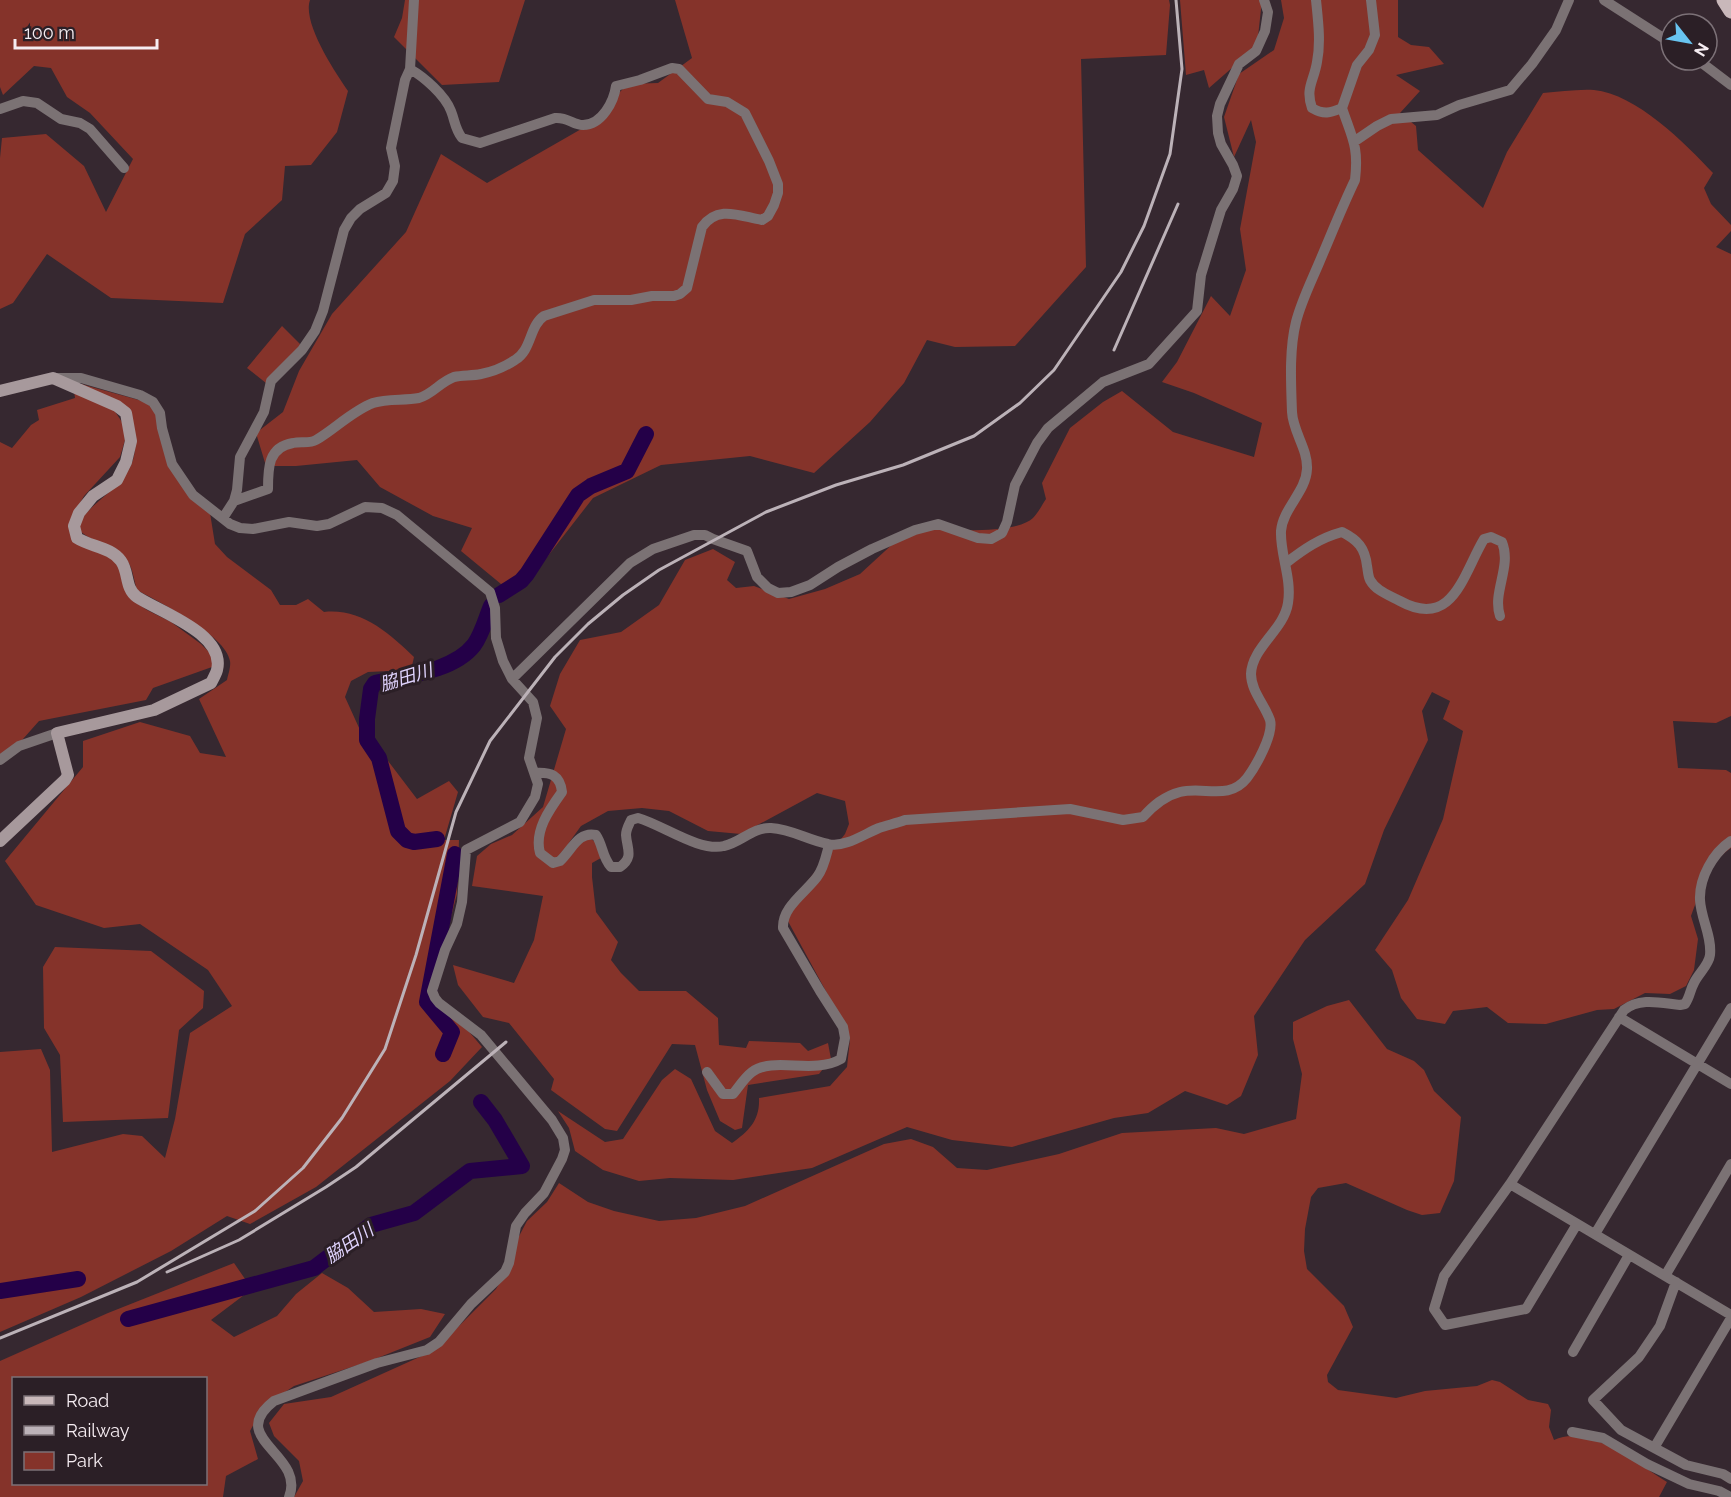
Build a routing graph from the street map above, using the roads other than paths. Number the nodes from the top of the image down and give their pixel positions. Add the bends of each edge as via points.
1 (414, 0) edge
2 (1264, 0) edge
3 (1316, 0) edge
4 (1371, 0) edge
5 (1569, 0) edge
6 (1604, 0) edge
7 (1724, 0) edge
8 (1731, 11) edge
9 (1659, 35) edge
10 (410, 69) junction
11 (1713, 72) edge
12 (1731, 86) edge
13 (1342, 108) junction
14 (0, 109) edge
15 (1355, 141) junction
16 (124, 168) dead end
17 (53, 378) junction
18 (0, 391) edge
19 (234, 501) junction
20 (223, 518) junction
21 (1286, 563) junction
22 (1500, 616) dead end
23 (512, 679) junction
24 (57, 733) junction
25 (0, 760) edge
26 (535, 773) junction
27 (0, 841) edge
28 (1731, 841) edge
29 (829, 845) junction
30 (1731, 1008) edge
31 (1619, 1017) junction
32 (1697, 1064) junction
33 (707, 1072) dead end
34 (1731, 1084) edge
35 (1731, 1164) edge
36 (1510, 1184) junction
37 (1577, 1224) junction
38 (1595, 1234) junction
39 (1629, 1255) junction
40 (1665, 1276) junction
41 (1676, 1282) junction
42 (1731, 1317) edge
43 (1573, 1352) dead end
44 (1572, 1432) dead end
45 (1654, 1448) junction
46 (1730, 1477) edge
47 (289, 1497) edge
48 (1730, 1497) edge

1 - 10 street
2 - 23 street via 1268,12 1265,31 1256,51 1239,64 1217,116 1221,144 1237,176 1221,210 1201,275 1197,311 1149,364 1103,382 1048,428 1015,485 1002,533 991,539 978,538 938,524 915,530 872,549 810,585 778,593 757,577 747,551 705,535 694,535 653,549 630,563
3 - 13 street via 1317,64 1309,99 1312,108 1321,114
4 - 13 street via 1375,35 1357,65
5 - 15 street via 1556,30 1510,90 1437,116 1391,119
6 - 9 street
7 - 8 main road
10 - 19 street via 391,148 393,181 386,193 360,209 344,230 315,331 271,381 264,412 240,457
10 - 19 street via 446,101 462,138 480,143 555,118 564,117 580,125 590,123 609,106 616,86 679,69 708,99 727,102 745,113 778,184 776,199 762,220 721,213 707,219 687,288 681,294 594,300 544,316 525,353 515,360 483,374 456,376 419,398 373,404 313,442 283,447 268,464 267,489
11 - 12 street
13 - 15 street
14 - 16 street via 23,101 38,103 61,119 90,129
15 - 21 street via 1354,180 1307,292 1292,343 1292,415 1307,469 1282,523
17 - 18 street
17 - 20 street via 81,378 153,402 160,413 172,464 193,495
17 - 24 street via 126,413 132,441 117,480 93,496 79,513 74,526 77,537 107,549 120,560 135,596 192,627 216,654 217,669 211,683 154,710
19 - 20 street
20 - 23 street via 240,528 253,528 289,522 329,524 374,506 398,515 490,592 496,638
21 - 22 street via 1309,545 1342,532 1362,546 1369,578 1376,588 1413,609 1428,611 1456,593 1484,539 1491,537 1502,542 1506,562 1497,607
21 - 29 street via 1288,604 1251,676 1271,728 1258,761 1236,788 1226,792 1180,792 1154,805 1143,817 1123,820 1070,809 905,820 847,843
23 - 26 street via 533,702 537,718 529,758
24 - 25 street via 19,746
24 - 27 street via 68,775
26 - 29 street via 552,774 561,785 562,792 546,816 538,841 540,853 553,863 560,861 581,836 589,834 596,835 601,842 610,867 620,867 630,854 626,832 631,820 638,818 717,847 768,828
26 - 47 street via 535,797 520,822 466,850 457,924 432,991 439,1003 481,1035 552,1120 563,1137 562,1159 544,1193 516,1226 505,1272 439,1342 427,1350 377,1363 274,1401 264,1409 257,1427 292,1477
28 - 31 street via 1712,860 1705,875 1700,900 1710,938 1710,958 1693,984 1689,999 1680,1005 1643,1001 1630,1005
29 - 33 street via 818,876 787,912 783,928 843,1027 841,1059 822,1066 763,1067 753,1071 733,1094 723,1094
30 - 32 street
31 - 32 street
31 - 36 street
32 - 34 street
32 - 38 street
35 - 40 street
36 - 37 street
36 - 37 street via 1444,1276 1434,1309 1444,1325 1526,1309
37 - 38 street
38 - 39 street
39 - 40 street
39 - 43 street
40 - 41 street
41 - 42 street
41 - 45 street via 1660,1326 1639,1357 1593,1400 1621,1430
42 - 45 street
44 - 48 street via 1603,1438 1689,1485
45 - 46 street via 1686,1465

